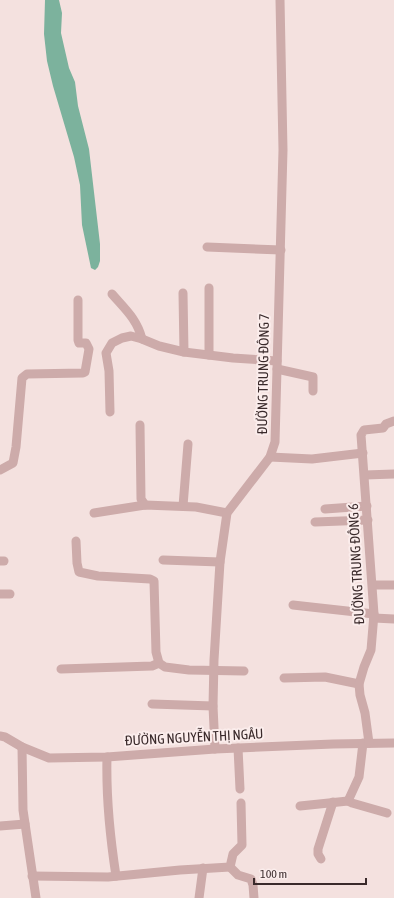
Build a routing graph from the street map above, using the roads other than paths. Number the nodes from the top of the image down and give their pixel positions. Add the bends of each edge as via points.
1 (280, 0) edge
2 (207, 247) dead end
3 (281, 250) junction
4 (209, 288) dead end
5 (183, 293) dead end
6 (112, 294) dead end
7 (78, 300) dead end
8 (142, 339) junction
9 (184, 352) junction
10 (209, 355) junction
11 (277, 365) junction
12 (313, 391) dead end
13 (110, 412) dead end
14 (394, 421) edge
15 (140, 425) dead end
16 (188, 444) dead end
17 (363, 453) junction
18 (270, 457) junction
19 (0, 470) edge
20 (394, 474) edge
21 (365, 475) junction
22 (145, 505) junction
23 (183, 506) junction
24 (367, 506) junction
25 (325, 509) dead end
26 (94, 513) dead end
27 (227, 513) junction
28 (368, 520) junction
29 (315, 522) dead end
30 (76, 541) dead end
31 (163, 560) dead end
32 (220, 562) junction
33 (373, 585) junction
34 (394, 585) edge
35 (0, 594) edge
36 (10, 594) dead end
37 (293, 605) dead end
38 (374, 616) junction
39 (394, 619) edge
40 (159, 663) junction
41 (61, 669) dead end
42 (214, 670) junction
43 (244, 671) dead end
44 (284, 678) dead end
45 (359, 684) junction
46 (152, 704) dead end
47 (213, 706) junction
48 (0, 736) edge
49 (366, 743) junction
50 (394, 744) edge
51 (22, 747) junction
52 (238, 748) junction
53 (215, 749) junction
54 (107, 757) junction
55 (240, 789) dead end
56 (348, 801) junction
57 (333, 802) junction
58 (241, 803) dead end
59 (300, 806) dead end
60 (387, 813) dead end
61 (25, 824) junction
62 (0, 826) edge
63 (321, 859) dead end
64 (230, 867) junction
65 (203, 868) junction
66 (32, 876) junction
67 (116, 876) junction
68 (36, 898) edge
69 (199, 898) edge
70 (254, 898) edge

1 - 3 street, ĐƯỜNG TRUNG ĐÔNG 7 via 283,150
2 - 3 street
3 - 11 street, ĐƯỜNG TRUNG ĐÔNG 7
4 - 10 street
5 - 9 street
6 - 8 street via 139,327
7 - 19 street via 78,340 79,343 86,343 89,349 85,372 27,374 22,378 13,463
8 - 9 street
8 - 13 street via 131,336 122,338 112,343 106,353
9 - 10 street
10 - 11 street
11 - 12 street via 313,377
11 - 18 street, ĐƯỜNG TRUNG ĐÔNG 7 via 276,442
14 - 17 street, ĐƯỜNG TRUNG ĐÔNG 6 via 383,428 364,430 361,435
15 - 22 street via 141,499
16 - 23 street
17 - 18 street via 312,459
17 - 21 street, ĐƯỜNG TRUNG ĐÔNG 6
18 - 27 street, ĐƯỜNG TRUNG ĐÔNG 7
20 - 21 street
21 - 24 street, ĐƯỜNG TRUNG ĐÔNG 6
22 - 23 street
22 - 26 street
23 - 27 street
24 - 25 street
24 - 28 street, ĐƯỜNG TRUNG ĐÔNG 6
27 - 32 street, ĐƯỜNG TRUNG ĐÔNG 7
28 - 29 street
28 - 33 street, ĐƯỜNG TRUNG ĐÔNG 6
30 - 40 street via 79,572 154,581 156,652
31 - 32 street
32 - 42 street, ĐƯỜNG TRUNG ĐÔNG 7
33 - 34 street
33 - 38 street, ĐƯỜNG TRUNG ĐÔNG 6
35 - 36 street
37 - 38 street
38 - 39 street
38 - 45 street, ĐƯỜNG TRUNG ĐÔNG 6 via 371,650
40 - 41 street via 152,666
40 - 42 street via 165,667
42 - 43 street
42 - 47 street, ĐƯỜNG TRUNG ĐÔNG 7
44 - 45 street via 325,677
45 - 49 street, ĐƯỜNG TRUNG ĐÔNG 6 via 365,714
46 - 47 street
47 - 53 street, ĐƯỜNG TRUNG ĐÔNG 7
48 - 51 street, ĐƯỜNG NGUYỄN THỊ NGÂU
49 - 50 street, ĐƯỜNG NGUYỄN THỊ NGÂU
49 - 52 street, ĐƯỜNG NGUYỄN THỊ NGÂU
49 - 56 street, ĐƯỜNG TRUNG ĐÔNG 6 via 359,777
51 - 54 street, ĐƯỜNG NGUYỄN THỊ NGÂU via 49,758
51 - 61 street
52 - 53 street, ĐƯỜNG NGUYỄN THỊ NGÂU
52 - 55 street
53 - 54 street, ĐƯỜNG NGUYỄN THỊ NGÂU
54 - 67 street via 108,820
56 - 57 street
56 - 60 street
57 - 59 street
57 - 63 street via 318,849
58 - 64 street via 242,846 233,854
61 - 62 street
61 - 66 street
64 - 65 street
64 - 70 street via 238,875 251,879
65 - 67 street
65 - 69 street
66 - 67 street
66 - 68 street

